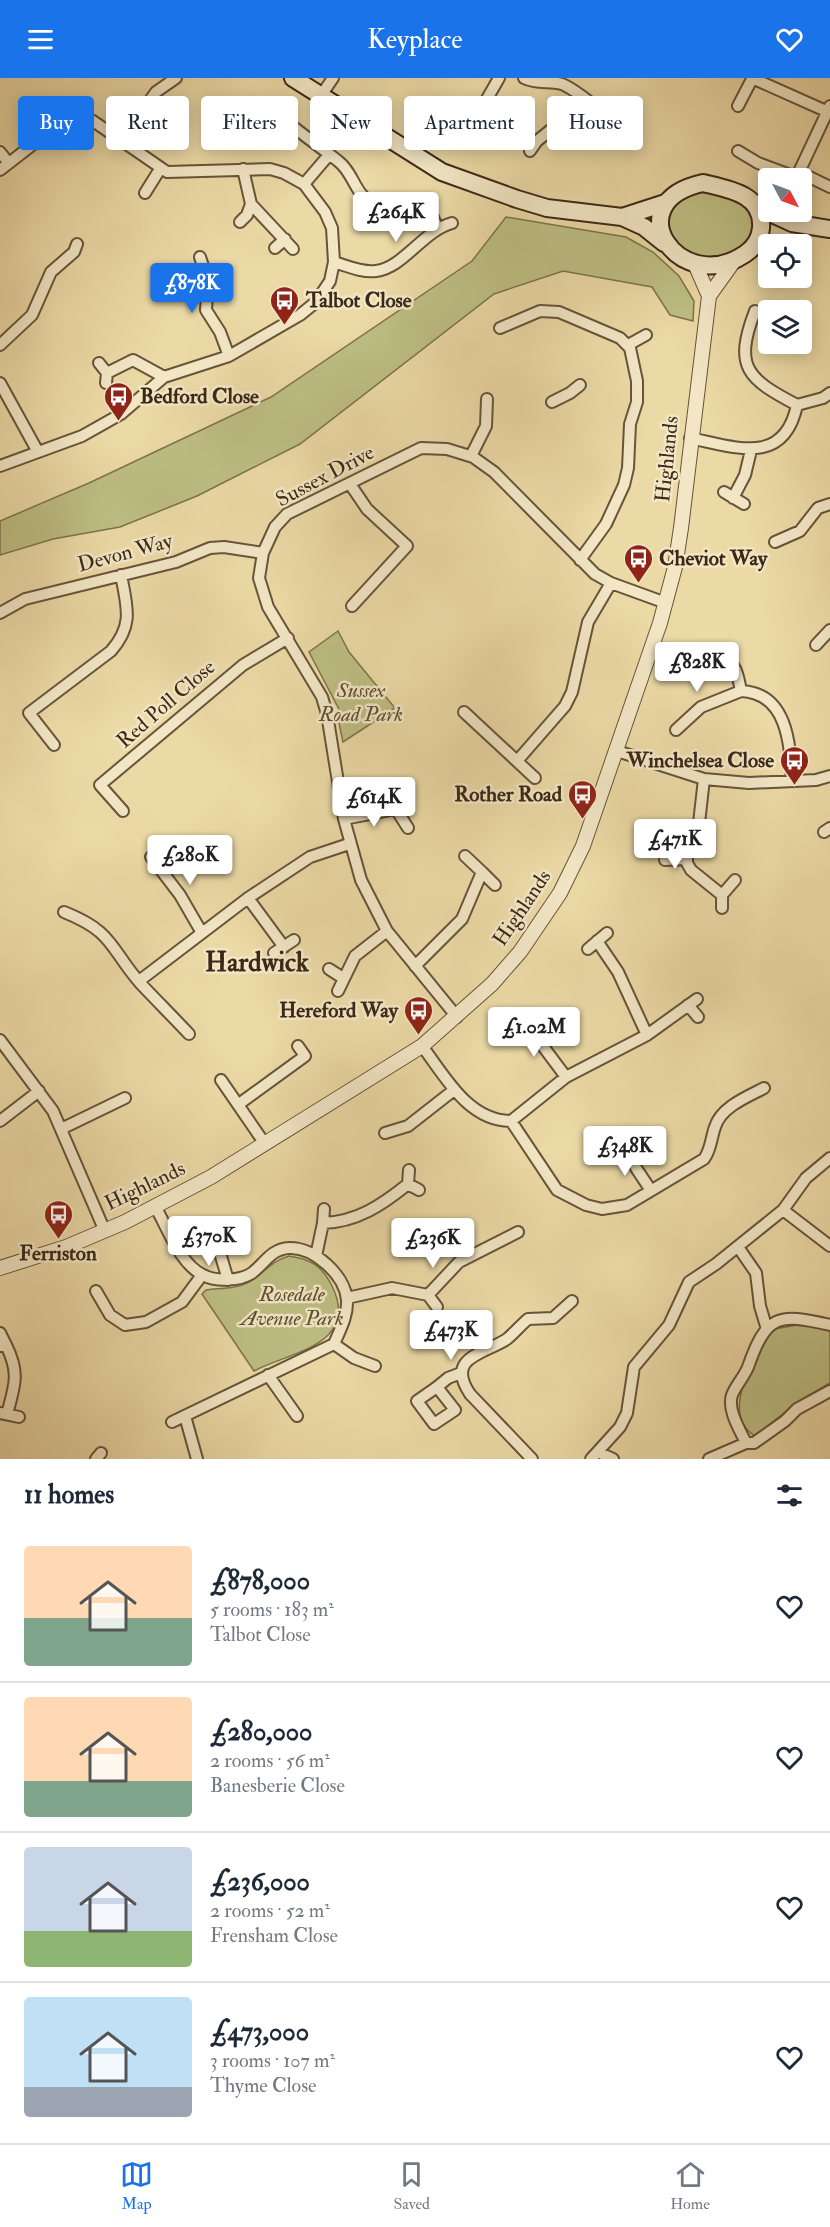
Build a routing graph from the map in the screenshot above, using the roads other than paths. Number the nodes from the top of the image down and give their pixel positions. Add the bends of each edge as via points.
1 (176, 78) edge
2 (293, 78) edge
3 (333, 78) edge
4 (499, 78) edge
5 (524, 78) edge
6 (752, 78) edge
7 (153, 96) edge
8 (319, 96) edge
9 (321, 96) edge
10 (489, 96) edge
11 (579, 96) edge
12 (738, 106) dead end
13 (828, 108) edge
14 (298, 126) edge
15 (106, 130) edge
16 (547, 133) edge
17 (392, 141) edge
18 (134, 150) edge
19 (530, 151) dead end
20 (738, 151) dead end
21 (0, 152) edge
22 (328, 156) junction
23 (4, 166) edge
24 (771, 168) edge
25 (801, 168) edge
26 (160, 169) junction
27 (243, 169) junction
28 (812, 178) edge
29 (303, 184) junction
30 (830, 187) edge
31 (146, 193) dead end
32 (370, 202) dead end
33 (665, 203) junction
34 (251, 204) junction
35 (757, 207) junction
36 (432, 215) dead end
37 (622, 217) junction
38 (240, 222) dead end
39 (452, 223) dead end
40 (792, 223) junction
41 (437, 227) junction
42 (830, 229) edge
43 (760, 234) edge
44 (770, 234) edge
45 (285, 239) junction
46 (758, 240) edge
47 (664, 243) junction
48 (77, 244) dead end
49 (275, 248) dead end
50 (293, 249) dead end
51 (200, 257) dead end
52 (734, 261) junction
53 (334, 262) junction
54 (695, 264) junction
55 (709, 296) junction
56 (755, 311) dead end
57 (500, 328) dead end
58 (646, 335) dead end
59 (0, 345) edge
60 (628, 345) junction
61 (229, 356) junction
62 (99, 363) dead end
63 (164, 377) junction
64 (0, 383) edge
65 (580, 385) dead end
66 (830, 393) edge
67 (487, 399) dead end
68 (552, 402) dead end
69 (797, 405) junction
70 (690, 438) junction
71 (751, 450) junction
72 (38, 452) junction
73 (471, 456) junction
74 (0, 466) edge
75 (351, 484) junction
76 (744, 504) dead end
77 (830, 504) edge
78 (775, 542) dead end
79 (262, 553) junction
80 (580, 560) junction
81 (121, 575) junction
82 (611, 583) junction
83 (666, 603) junction
84 (352, 606) dead end
85 (0, 613) edge
86 (829, 633) edge
87 (288, 638) junction
88 (816, 645) dead end
89 (710, 652) dead end
90 (741, 691) junction
91 (464, 712) dead end
92 (676, 730) dead end
93 (54, 745) dead end
94 (617, 751) junction
95 (517, 761) junction
96 (830, 776) edge
97 (535, 778) dead end
98 (704, 779) junction
99 (792, 780) junction
100 (123, 811) dead end
101 (344, 819) junction
102 (408, 828) dead end
103 (349, 844) junction
104 (465, 856) dead end
105 (151, 857) dead end
106 (687, 859) junction
107 (665, 860) dead end
108 (482, 872) junction
109 (735, 880) dead end
110 (495, 885) dead end
111 (722, 895) junction
112 (248, 898) junction
113 (722, 908) dead end
114 (64, 912) dead end
115 (387, 931) junction
116 (202, 933) junction
117 (607, 933) dead end
118 (294, 940) dead end
119 (597, 941) junction
120 (588, 949) dead end
121 (415, 966) junction
122 (329, 969) dead end
123 (343, 978) junction
124 (139, 981) junction
125 (338, 991) dead end
126 (457, 1017) junction
127 (698, 1017) dead end
128 (524, 1021) dead end
129 (189, 1034) dead end
130 (647, 1035) junction
131 (0, 1040) edge
132 (298, 1046) dead end
133 (422, 1046) junction
134 (566, 1077) junction
135 (222, 1080) dead end
136 (764, 1088) dead end
137 (454, 1090) junction
138 (39, 1091) junction
139 (125, 1098) dead end
140 (239, 1104) junction
141 (0, 1121) edge
142 (511, 1121) junction
143 (61, 1129) junction
144 (385, 1133) dead end
145 (265, 1144) junction
146 (629, 1150) dead end
147 (830, 1158) edge
148 (409, 1170) dead end
149 (408, 1184) junction
150 (419, 1190) dead end
151 (650, 1190) junction
152 (156, 1208) junction
153 (324, 1209) dead end
154 (783, 1210) junction
155 (323, 1222) junction
156 (104, 1229) junction
157 (518, 1232) dead end
158 (830, 1246) edge
159 (738, 1247) junction
160 (204, 1248) dead end
161 (316, 1256) junction
162 (0, 1268) edge
163 (202, 1275) junction
164 (228, 1280) junction
165 (96, 1291) dead end
166 (429, 1295) junction
167 (347, 1298) junction
168 (572, 1301) dead end
169 (437, 1307) dead end
170 (830, 1325) edge
171 (766, 1326) junction
172 (0, 1333) edge
173 (334, 1344) junction
174 (3, 1346) edge
175 (375, 1366) dead end
176 (461, 1373) junction
177 (268, 1375) junction
178 (437, 1387) dead end
179 (830, 1391) edge
180 (4, 1414) edge
181 (185, 1416) junction
182 (297, 1416) dead end
183 (19, 1417) dead end
184 (171, 1422) dead end
185 (746, 1443) junction
186 (595, 1456) edge
187 (197, 1459) edge
188 (532, 1459) edge
189 (613, 1459) edge
190 (709, 1459) edge

1 - 7 street
2 - 8 main road
3 - 9 street
4 - 10 street
5 - 11 street via 539,84 558,83
6 - 12 street
6 - 13 street
13 - 25 street
14 - 22 street
15 - 23 street via 93,121 75,117 63,121
16 - 19 street
17 - 37 main road via 442,172 547,208
18 - 26 street
20 - 24 street
21 - 23 street
22 - 29 street
22 - 32 street via 339,161 359,195
26 - 27 street
26 - 31 street
27 - 29 street via 270,169
27 - 34 street
28 - 30 street
29 - 53 street via 332,228
33 - 35 main road via 680,191 703,183 737,192
33 - 37 main road
33 - 47 main road via 659,226
34 - 38 street
34 - 45 street
35 - 40 main road
35 - 43 main road via 762,225
36 - 41 street
37 - 47 main road via 644,227
39 - 41 street
40 - 42 main road
40 - 44 main road
41 - 53 street via 396,262 377,271
45 - 49 street
45 - 50 street
46 - 52 main road
47 - 54 main road
48 - 59 street via 74,252 51,272 32,315
51 - 61 street via 208,281 206,310
52 - 54 main road
52 - 55 street, Highlands
53 - 61 street via 330,281 316,302
54 - 55 street
55 - 70 street, Highlands
56 - 69 street via 746,344 749,371 762,387
57 - 60 street via 540,311 559,312
58 - 60 street
60 - 80 street via 637,381 628,468 606,524
61 - 63 street
62 - 63 street via 107,378 133,360
63 - 72 street via 121,414 82,436
64 - 72 street
65 - 68 street
66 - 69 street
67 - 73 street via 486,426
69 - 71 street via 787,431 777,442
70 - 71 street
70 - 83 street, Highlands via 681,528
71 - 76 street via 745,475 729,495
72 - 74 street
73 - 75 street, Sussex Drive via 447,449 421,448
73 - 80 street, Sussex Drive via 494,472
75 - 79 street, Sussex Drive via 287,514 275,527
75 - 84 street via 367,509 407,546
77 - 78 street via 818,508 800,531
79 - 81 street, Devon Way via 210,548 176,562
79 - 87 street, Sussex Drive via 259,578 268,607
80 - 82 street, Sussex Drive
81 - 85 street, Devon Way via 25,599
81 - 93 street via 129,618 121,640 29,713
82 - 83 street, Sussex Drive
82 - 95 street via 588,622 566,706
83 - 94 street, Highlands
86 - 88 street
87 - 100 street, Red Poll Close via 243,664 100,785
87 - 101 street, Sussex Drive via 322,697
89 - 90 street via 737,667
90 - 92 street via 701,706 694,721
90 - 99 street via 753,691 781,716 790,747
91 - 95 street
94 - 98 street
94 - 126 street, Highlands via 583,846 560,893 520,951
95 - 97 street
96 - 99 street
98 - 99 street via 749,783
98 - 106 street via 699,822
101 - 102 street via 396,809
101 - 103 street, Sussex Drive
103 - 112 street via 310,857
103 - 115 street, Sussex Drive via 361,880
104 - 108 street
105 - 116 street
106 - 107 street
106 - 111 street via 691,870
108 - 110 street
108 - 121 street via 462,919
109 - 111 street
111 - 113 street
112 - 116 street
112 - 118 street via 279,950
114 - 124 street via 107,936
115 - 121 street, Sussex Drive
115 - 123 street via 356,956
116 - 124 street
117 - 119 street
119 - 120 street
119 - 130 street via 618,972
121 - 126 street, Sussex Drive
122 - 123 street
123 - 125 street
124 - 129 street
126 - 133 street, Highlands
127 - 130 street via 692,1002
128 - 134 street
130 - 134 street
131 - 138 street
132 - 140 street via 305,1056
133 - 137 street
133 - 145 street, Highlands
134 - 142 street
135 - 140 street
136 - 151 street via 722,1114 704,1159
137 - 142 street via 486,1117
137 - 144 street via 408,1126
138 - 141 street
138 - 143 street
139 - 143 street
140 - 145 street
142 - 151 street via 557,1190 573,1199 602,1209 627,1205
143 - 156 street
145 - 152 street, Highlands
146 - 151 street
147 - 154 street via 806,1178
148 - 149 street
149 - 150 street
149 - 155 street via 368,1213 340,1222
152 - 156 street, Highlands
152 - 163 street via 181,1252
153 - 155 street
154 - 158 street
154 - 159 street
155 - 161 street
156 - 162 street, Highlands via 66,1247
157 - 166 street via 459,1262
159 - 171 street via 756,1273
159 - 186 street via 688,1282 669,1325 634,1367 627,1413 620,1428
160 - 164 street via 221,1241
161 - 164 street via 289,1248 276,1251 253,1272
161 - 167 street via 338,1279
163 - 164 street
163 - 165 street via 182,1302 146,1322 125,1325 110,1315
166 - 167 street via 392,1288
166 - 169 street
167 - 173 street via 346,1317
168 - 176 street via 553,1318 528,1319 506,1339 474,1354
170 - 171 street via 783,1319
171 - 185 street via 732,1397 735,1420
172 - 174 street
173 - 175 street
173 - 177 street
174 - 180 street via 15,1362 16,1372
176 - 178 street via 448,1377
176 - 188 street via 470,1394
177 - 181 street
177 - 182 street
179 - 185 street via 797,1409 766,1436
180 - 183 street
181 - 184 street
181 - 187 street
185 - 190 street
186 - 189 street

